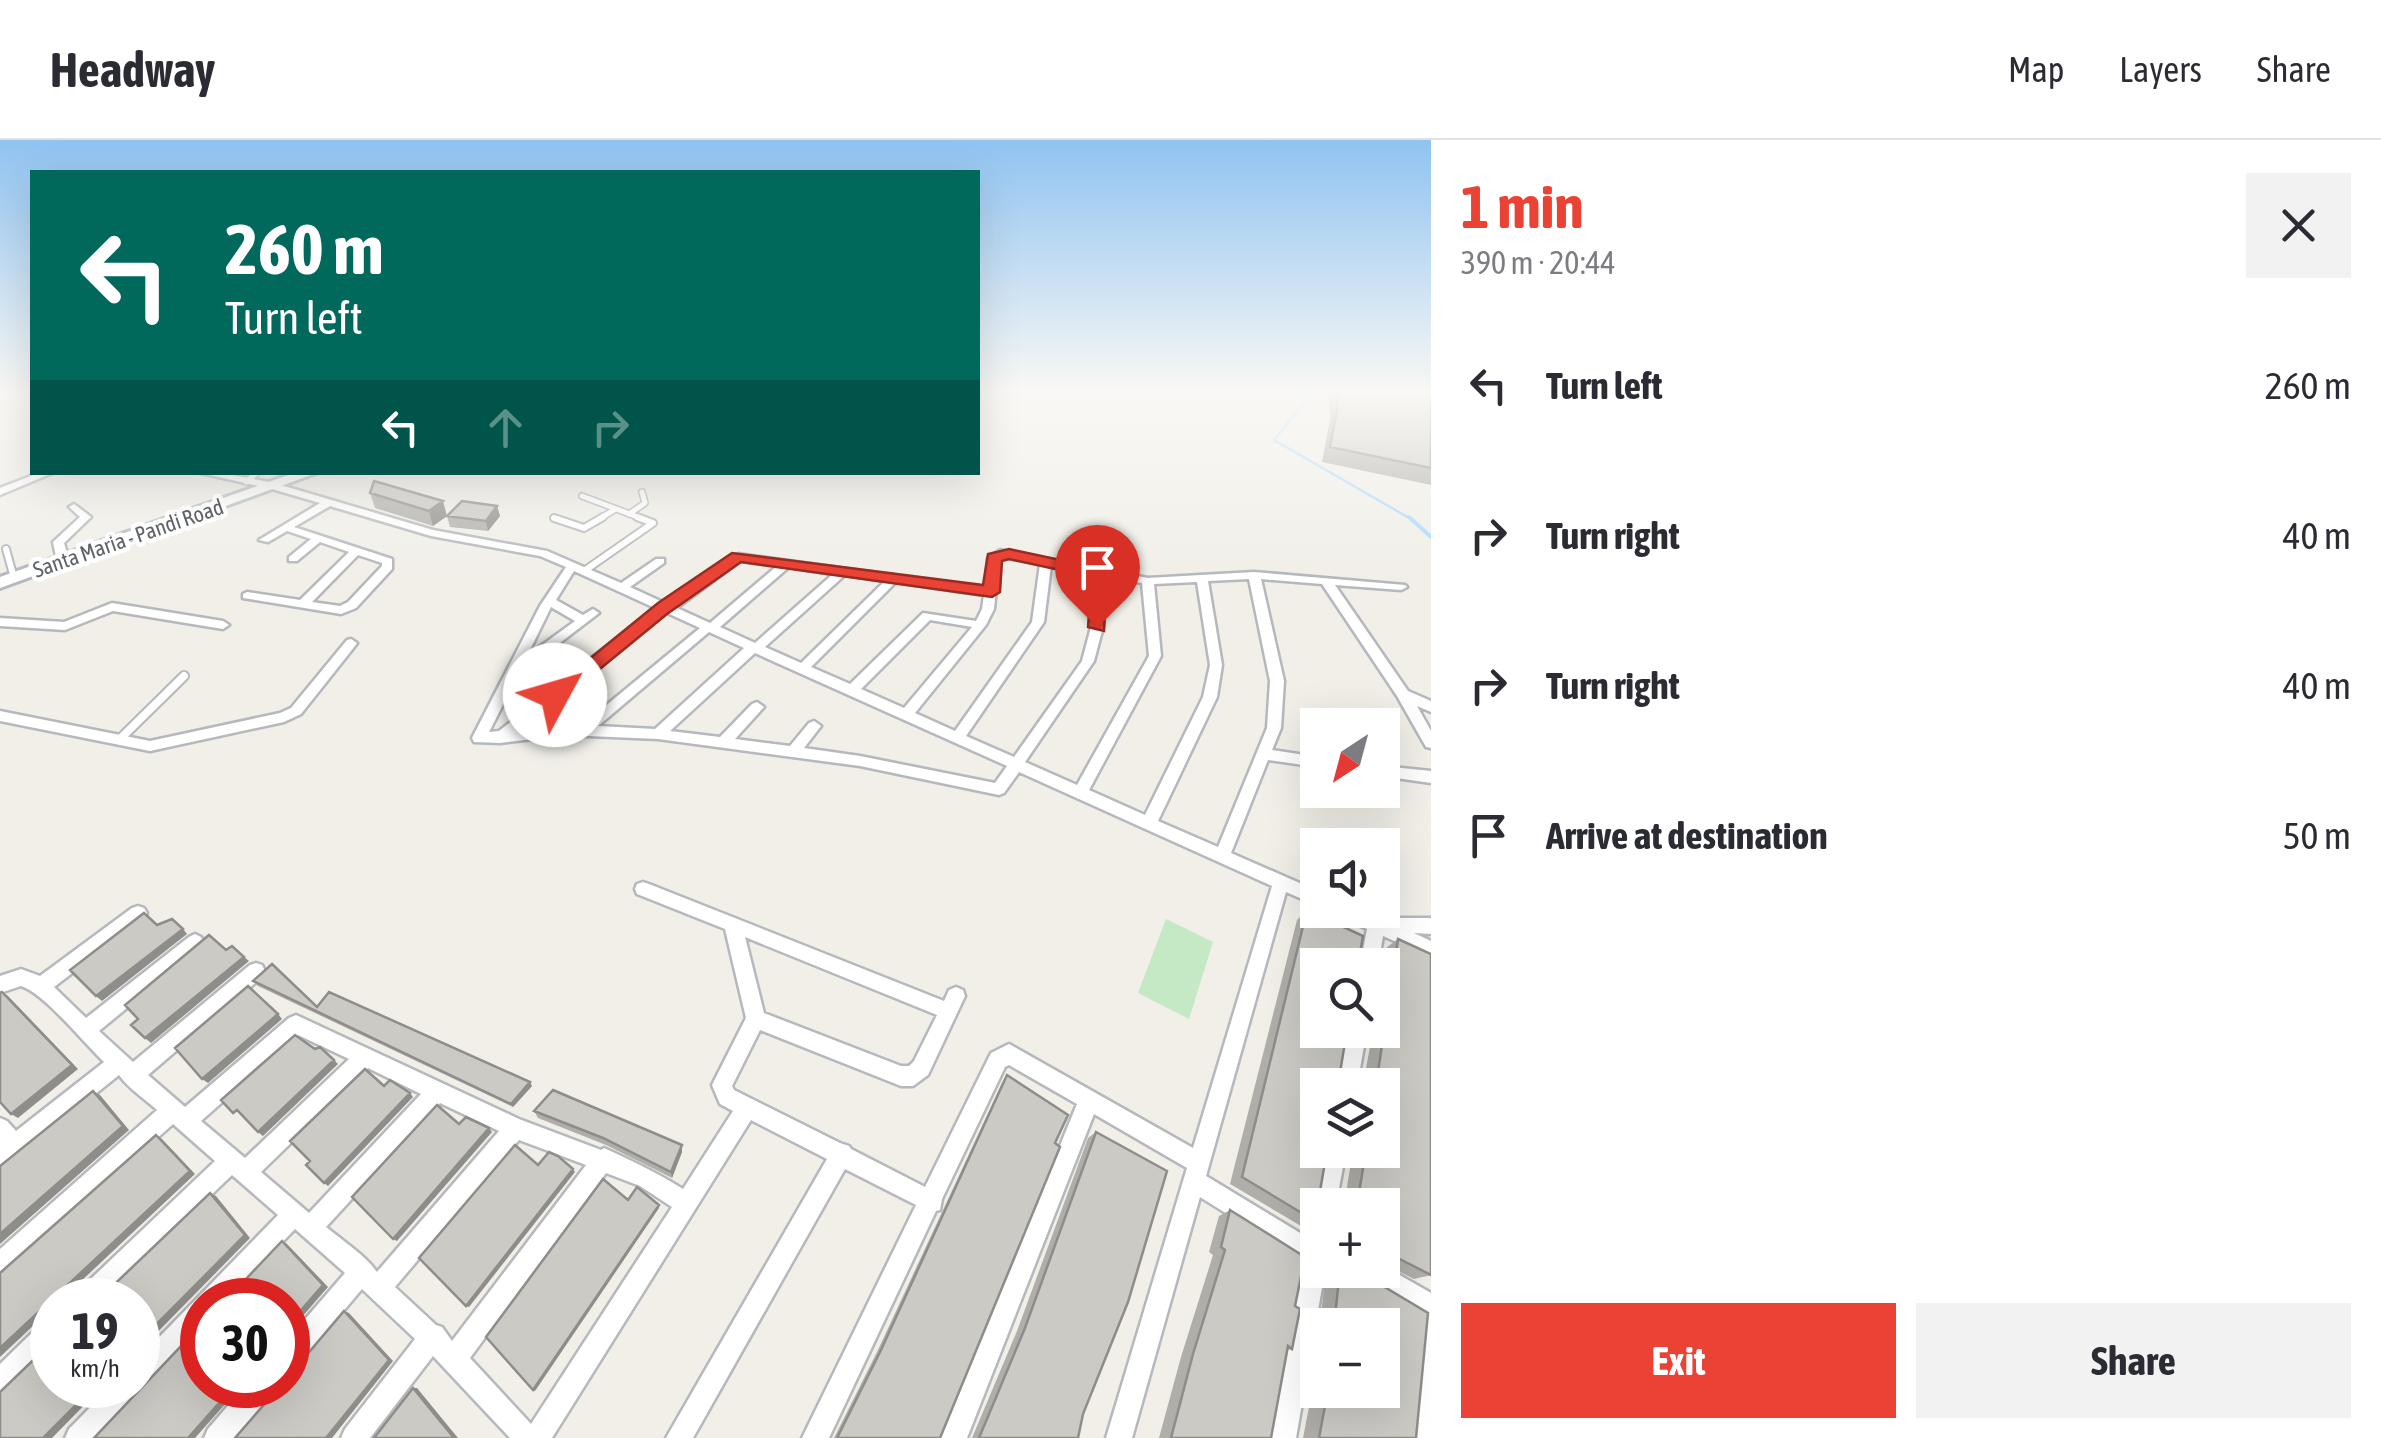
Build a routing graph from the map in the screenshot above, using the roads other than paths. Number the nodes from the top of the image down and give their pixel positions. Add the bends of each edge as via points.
1 (43, 475) edge
2 (214, 475) edge
3 (254, 475) edge
4 (304, 475) edge
5 (246, 482) junction
6 (274, 486) junction
7 (0, 492) edge
8 (642, 492) dead end
9 (582, 496) dead end
10 (329, 502) junction
11 (74, 507) dead end
12 (614, 510) junction
13 (629, 514) junction
14 (554, 518) dead end
15 (288, 528) junction
16 (318, 538) junction
17 (264, 540) dead end
18 (6, 548) dead end
19 (357, 550) junction
20 (293, 559) dead end
21 (64, 561) junction
22 (660, 562) dead end
23 (1046, 562) junction
24 (787, 563) junction
25 (578, 569) junction
26 (844, 572) junction
27 (1101, 574) junction
28 (1254, 574) junction
29 (894, 578) junction
30 (1202, 578) junction
31 (7, 580) edge
32 (1148, 581) junction
33 (1326, 581) junction
34 (1401, 587) dead end
35 (622, 588) junction
36 (992, 592) junction
37 (247, 596) dead end
38 (549, 601) junction
39 (302, 606) junction
40 (666, 608) junction
41 (0, 622) edge
42 (222, 624) dead end
43 (980, 624) junction
44 (710, 628) junction
45 (351, 643) dead end
46 (755, 648) junction
47 (802, 669) junction
48 (512, 673) junction
49 (184, 676) dead end
50 (851, 690) junction
51 (1404, 694) junction
52 (757, 707) dead end
53 (1431, 707) edge
54 (906, 715) junction
55 (0, 716) edge
56 (814, 726) dead end
57 (584, 730) junction
58 (658, 734) junction
59 (500, 738) junction
60 (957, 738) junction
61 (119, 740) junction
62 (724, 742) junction
63 (1431, 743) edge
64 (794, 751) junction
65 (1263, 754) junction
66 (1300, 759) edge
67 (1020, 766) junction
68 (1400, 773) edge
69 (1431, 777) edge
70 (1080, 793) junction
71 (1148, 823) junction
72 (1222, 856) junction
73 (1281, 882) junction
74 (643, 889) dead end
75 (1300, 890) edge
76 (138, 913) edge
77 (733, 924) junction
78 (1400, 925) edge
79 (1431, 926) edge
80 (1383, 928) edge
81 (195, 942) edge
82 (1431, 949) edge
83 (256, 970) dead end
84 (0, 985) edge
85 (41, 986) junction
86 (756, 1019) junction
87 (84, 1032) junction
88 (363, 1059) junction
89 (124, 1069) junction
90 (436, 1092) junction
91 (1089, 1101) junction
92 (748, 1107) junction
93 (179, 1116) junction
94 (0, 1128) edge
95 (515, 1128) junction
96 (8, 1152) edge
97 (842, 1153) junction
98 (604, 1160) junction
99 (239, 1166) junction
100 (1197, 1172) junction
101 (932, 1202) junction
102 (686, 1203) junction
103 (303, 1220) junction
104 (1300, 1241) edge
105 (0, 1264) edge
106 (111, 1278) edge
107 (236, 1278) edge
108 (372, 1278) junction
109 (1310, 1288) edge
110 (1400, 1288) edge
111 (1431, 1305) edge
112 (180, 1331) edge
113 (310, 1336) edge
114 (433, 1336) junction
115 (1429, 1341) edge
116 (30, 1353) edge
117 (160, 1353) edge
118 (456, 1356) junction
119 (0, 1382) edge
120 (106, 1408) edge
121 (243, 1408) edge
122 (514, 1433) edge
123 (78, 1438) edge
124 (217, 1438) edge
125 (354, 1438) edge
126 (537, 1438) edge
127 (679, 1438) edge
128 (815, 1438) edge
129 (954, 1438) edge
130 (1119, 1438) edge
131 (1283, 1438) edge
132 (1418, 1438) edge

1 - 7 street
2 - 5 street
3 - 5 lane
4 - 6 main road, Santa Maria - Pandi Road
5 - 6 street
6 - 10 street
6 - 21 main road, Santa Maria - Pandi Road
8 - 13 lane via 645,503
9 - 12 lane
10 - 15 street
10 - 25 street via 432,534 543,553
11 - 21 street via 86,517 58,542
12 - 13 lane
12 - 14 lane via 584,528
13 - 25 lane via 653,524
15 - 16 street
15 - 17 street
16 - 19 street
16 - 20 street
18 - 31 lane
19 - 39 street
19 - 39 street via 388,561 388,567 341,610
21 - 31 main road, Santa Maria - Pandi Road
22 - 35 street
23 - 27 street
23 - 36 street via 996,555
23 - 60 street via 1038,622
24 - 26 street
24 - 40 street via 738,556
24 - 44 street
25 - 35 street
25 - 38 street
26 - 29 street
26 - 46 street
27 - 32 street
27 - 67 street via 1088,661
28 - 30 street
28 - 33 street
28 - 65 street via 1277,681 1274,728
29 - 36 street
29 - 47 street
30 - 32 street
30 - 71 street via 1216,665 1210,697
32 - 70 street via 1155,656
33 - 34 street
33 - 51 street
35 - 40 street
36 - 43 street
37 - 39 street
38 - 48 street
38 - 48 street via 588,616
40 - 44 street
40 - 59 street
41 - 42 street via 65,626 112,607
43 - 50 street via 926,616
43 - 54 street
44 - 46 street
44 - 57 street
45 - 61 street via 284,717 150,746
46 - 47 street
46 - 58 street
47 - 50 street
48 - 59 street via 478,736
49 - 61 lane
50 - 54 street
51 - 53 street
51 - 63 street
52 - 62 street
54 - 60 street
55 - 61 street
56 - 64 street
57 - 58 street
57 - 59 street
58 - 62 street
60 - 67 street
62 - 64 street
64 - 67 street via 864,756 999,789
65 - 66 street
65 - 72 street
67 - 70 street
68 - 69 street
70 - 71 street
71 - 72 street
72 - 73 street
73 - 75 street
73 - 100 street
74 - 77 street
76 - 85 street
77 - 86 street
77 - 86 street via 952,1004 913,1076
78 - 79 street
80 - 82 street
81 - 87 street
83 - 89 street
84 - 85 street via 27,977
85 - 87 street
86 - 92 street via 722,1086
87 - 89 street
88 - 90 street
88 - 93 street via 296,1024
88 - 99 street
89 - 93 street
89 - 96 street
90 - 95 street
90 - 103 street
91 - 100 street
91 - 101 street via 1009,1054 998,1060
91 - 129 street
92 - 97 street
92 - 102 street
93 - 99 street
93 - 105 street
94 - 96 street
95 - 98 street
95 - 108 street
97 - 101 street
97 - 127 street
98 - 102 street
98 - 118 street
99 - 103 street
99 - 106 street
100 - 104 street
100 - 130 street
101 - 128 street
102 - 126 street
103 - 107 street
103 - 108 street
108 - 113 street
108 - 114 street
109 - 131 street
110 - 111 street
111 - 115 street
112 - 117 street
114 - 118 street
114 - 125 street
115 - 132 street
116 - 119 street
118 - 122 street
120 - 123 street
121 - 124 street

